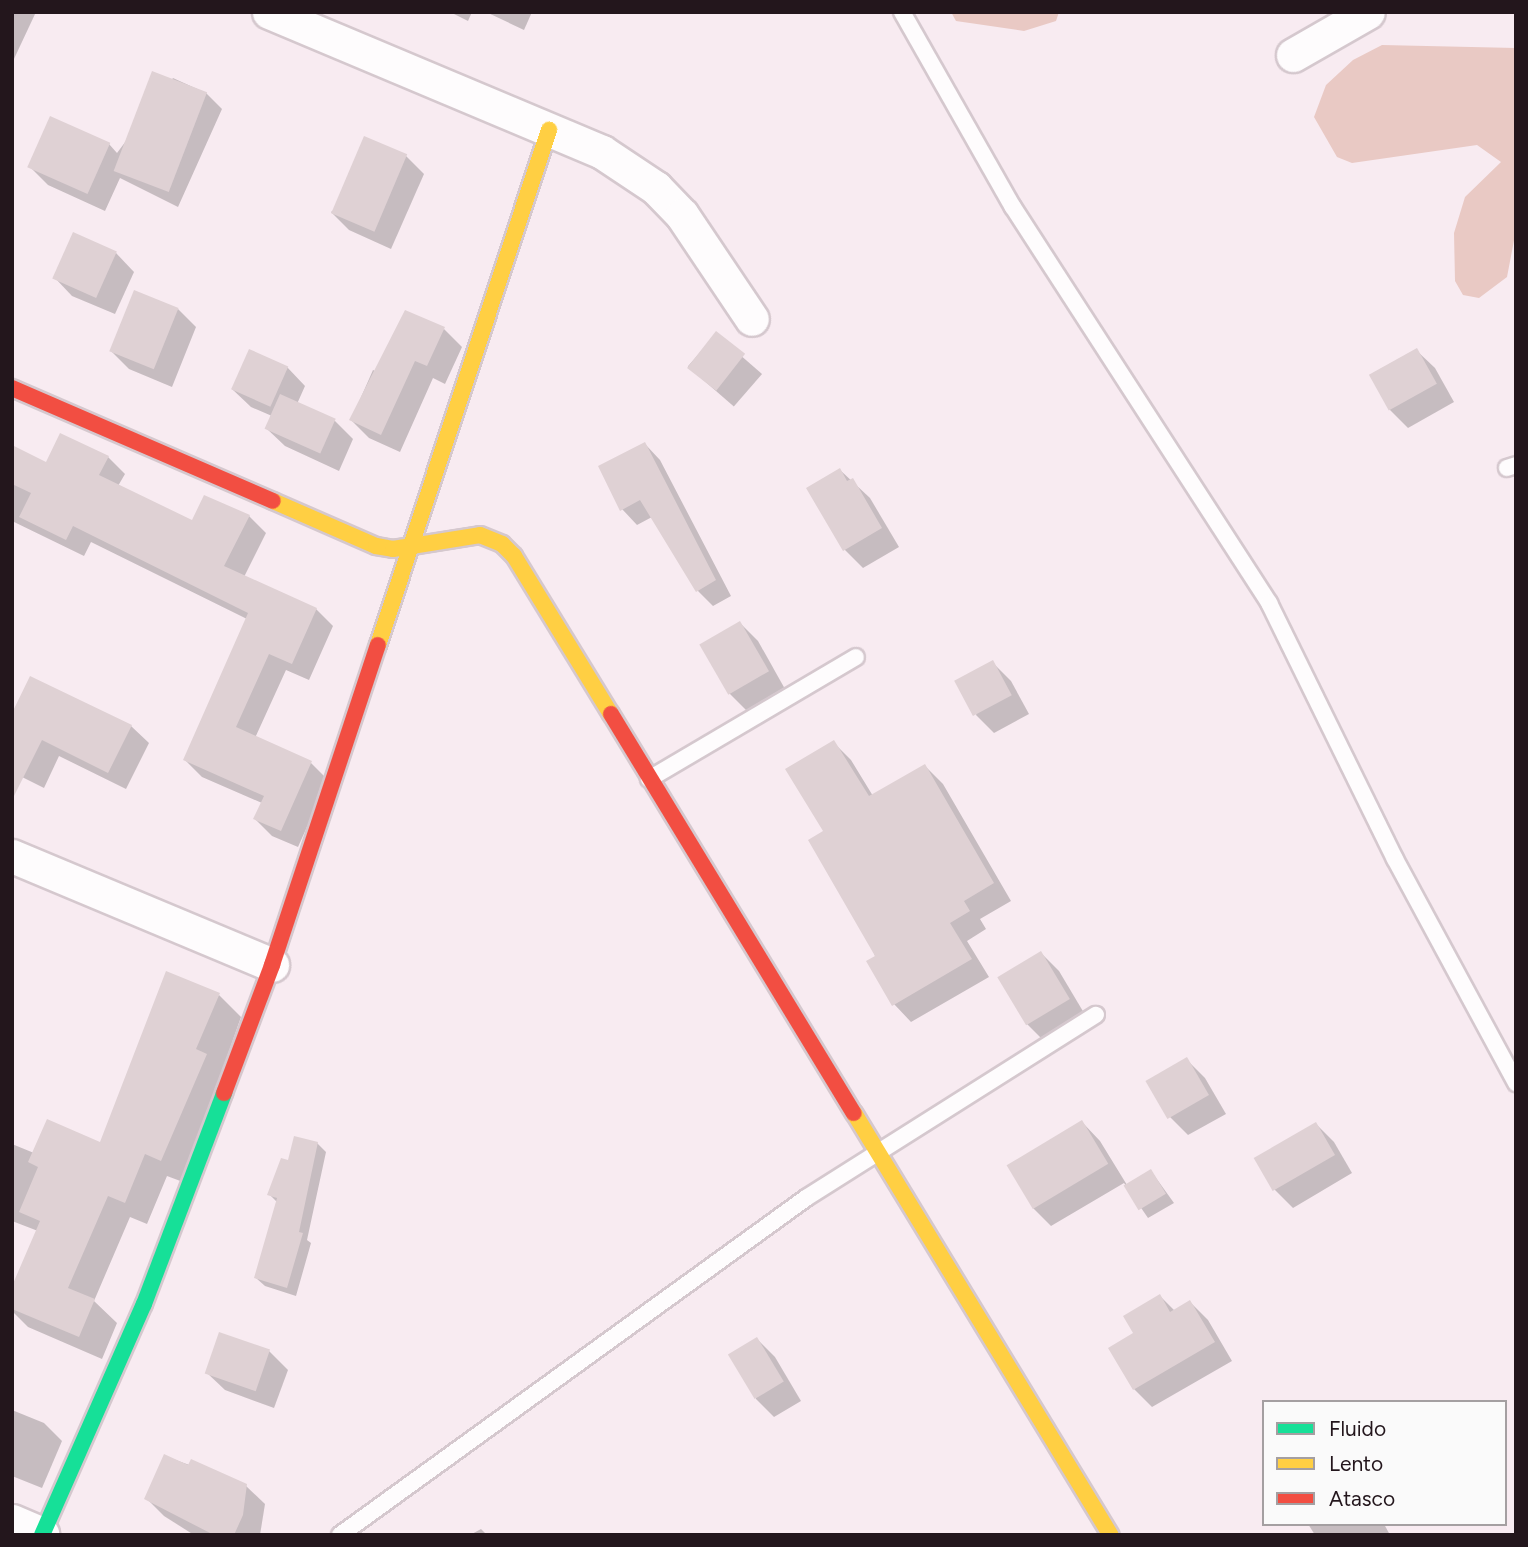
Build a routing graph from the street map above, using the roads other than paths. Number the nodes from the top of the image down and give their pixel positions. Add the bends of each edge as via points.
1 (269, 12) edge
2 (902, 12) edge
3 (1368, 12) edge
4 (1293, 55) dead end
5 (550, 130) junction
6 (752, 319) dead end
7 (12, 388) edge
8 (414, 546) junction
9 (856, 657) dead end
10 (649, 779) junction
11 (12, 856) edge
12 (272, 965) junction
13 (1096, 1015) dead end
14 (1516, 1083) edge
15 (878, 1153) junction
16 (12, 1521) edge
17 (42, 1534) edge
18 (340, 1535) edge
19 (1111, 1535) edge

1 - 5 street
2 - 14 lane via 1013,206 1269,603 1395,859
3 - 4 street
5 - 6 street via 602,152 656,188 708,250
5 - 8 street
7 - 8 street via 376,546
8 - 10 street via 480,535 502,544 524,568
8 - 12 street
9 - 10 lane
10 - 15 street
11 - 12 street
12 - 17 street via 144,1304
13 - 15 lane
15 - 18 lane via 806,1198
15 - 19 street
16 - 17 street

